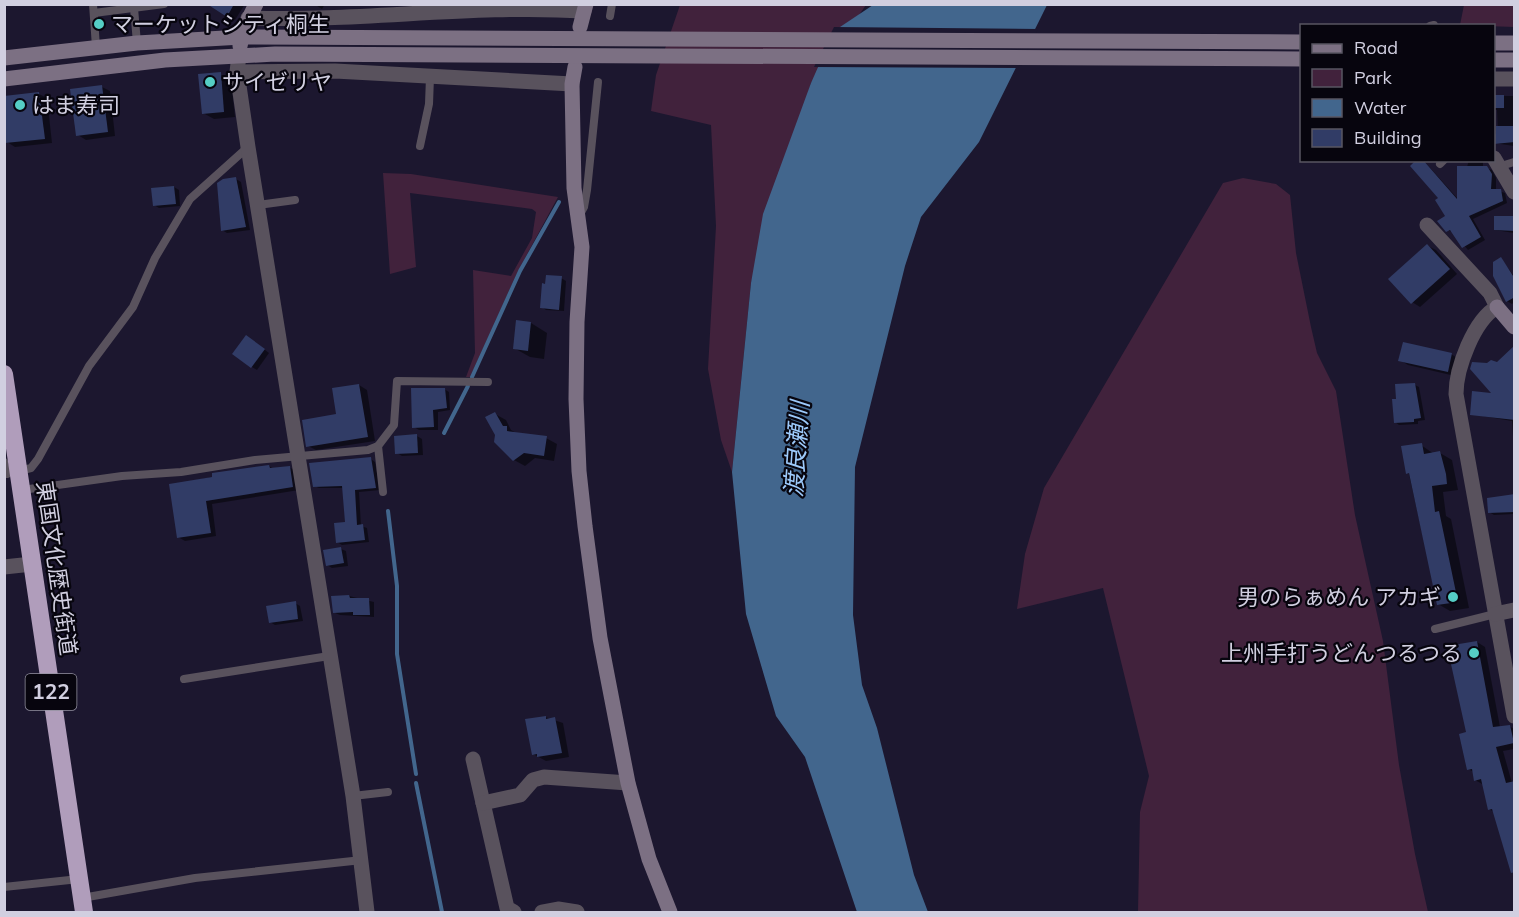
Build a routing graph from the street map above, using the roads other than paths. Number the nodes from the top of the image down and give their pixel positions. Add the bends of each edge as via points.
1 (164, 4) edge
2 (612, 4) edge
3 (134, 8) junction
4 (585, 8) edge
5 (94, 9) edge
6 (252, 11) edge
7 (610, 16) dead end
8 (580, 27) dead end
9 (242, 37) junction
10 (1300, 42) edge
11 (137, 43) junction
12 (1495, 43) edge
13 (1515, 43) edge
14 (96, 47) junction
15 (238, 55) junction
16 (4, 58) edge
17 (1300, 59) edge
18 (1495, 60) edge
19 (1515, 60) edge
20 (575, 67) dead end
21 (237, 72) junction
22 (430, 77) junction
23 (4, 79) edge
24 (1495, 79) edge
25 (1515, 79) edge
26 (598, 82) dead end
27 (572, 84) junction
28 (420, 146) dead end
29 (248, 147) junction
30 (1496, 162) edge
31 (1515, 162) edge
32 (1515, 192) edge
33 (295, 200) dead end
34 (258, 205) junction
35 (577, 218) junction
36 (1427, 225) dead end
37 (1497, 307) junction
38 (1515, 327) edge
39 (4, 374) edge
40 (488, 382) dead end
41 (378, 446) junction
42 (296, 456) junction
43 (9, 470) edge
44 (22, 490) junction
45 (383, 492) dead end
46 (32, 564) junction
47 (4, 567) edge
48 (1515, 610) edge
49 (1496, 614) junction
50 (1436, 629) dead end
51 (329, 656) junction
52 (184, 679) dead end
53 (1515, 716) edge
54 (473, 759) dead end
55 (628, 783) junction
56 (388, 792) dead end
57 (353, 796) junction
58 (483, 803) junction
59 (362, 860) junction
60 (79, 879) junction
61 (4, 887) edge
62 (83, 905) edge
63 (505, 911) edge
64 (367, 912) edge
65 (542, 912) edge
66 (572, 912) edge
67 (669, 912) edge

1 - 3 lane
2 - 7 lane
3 - 5 lane
3 - 11 lane
4 - 6 street via 332,19
4 - 8 street
5 - 14 lane
6 - 9 street
9 - 10 street
9 - 11 street
9 - 15 street
11 - 14 street
12 - 13 street
14 - 16 street
15 - 17 street
15 - 21 street
15 - 23 street
18 - 19 street
20 - 27 street
21 - 22 street via 335,71
21 - 29 street
22 - 27 street
22 - 28 lane
24 - 25 street
26 - 35 lane via 584,207
27 - 35 street
29 - 34 street
29 - 43 lane via 190,199 155,258 133,308 89,366 38,459 31,468
30 - 31 lane
30 - 32 street
33 - 34 lane
34 - 42 street
35 - 55 street via 582,247 576,352 579,471 600,638
36 - 37 street via 1490,293
37 - 38 street
37 - 49 street via 1484,316 1460,367 1456,386
39 - 43 highway, 東国文化歴史街道 / 122
40 - 41 lane via 397,381 394,425
41 - 42 lane
41 - 45 lane
42 - 44 lane
42 - 51 street
43 - 44 highway, 東国文化歴史街道 / 122
44 - 46 highway, 東国文化歴史街道 / 122
46 - 47 street
46 - 60 highway, 東国文化歴史街道 / 122
48 - 49 street
49 - 50 lane
49 - 53 street
51 - 52 lane
51 - 57 street
54 - 58 street
55 - 58 street via 544,777 533,780 520,795
55 - 67 street via 649,859
56 - 57 lane
57 - 59 street
58 - 63 street
59 - 62 lane via 195,878
59 - 64 street
60 - 61 lane
60 - 62 highway, 東国文化歴史街道 / 122
65 - 66 street

